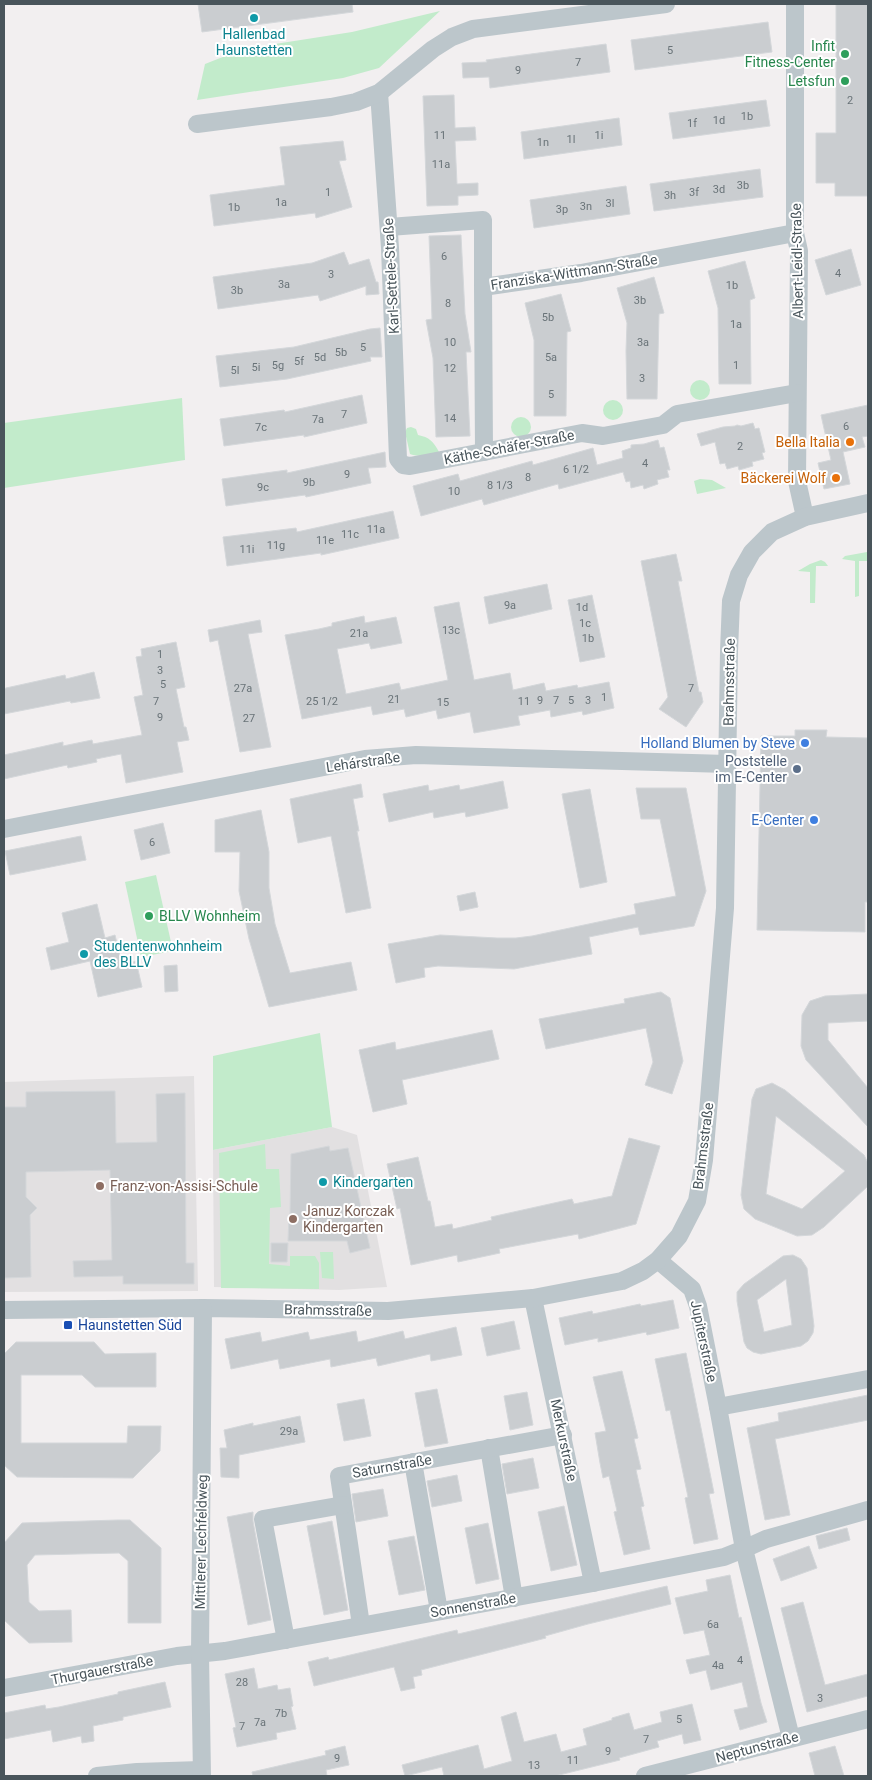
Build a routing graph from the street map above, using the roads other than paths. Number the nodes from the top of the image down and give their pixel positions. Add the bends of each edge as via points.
1 (666, 4) edge
2 (795, 4) edge
3 (380, 93) junction
4 (197, 124) dead end
5 (389, 227) junction
6 (795, 234) junction
7 (483, 287) junction
8 (797, 393) junction
9 (484, 452) junction
10 (398, 459) joint
11 (868, 503) edge
12 (805, 517) junction
13 (727, 764) junction
14 (4, 829) edge
15 (658, 1260) junction
16 (533, 1298) junction
17 (203, 1308) junction
18 (4, 1310) edge
19 (868, 1379) edge
20 (718, 1407) junction
21 (563, 1435) junction
22 (489, 1448) junction
23 (413, 1462) junction
24 (343, 1505) junction
25 (868, 1510) edge
26 (744, 1549) junction
27 (593, 1583) junction
28 (514, 1598) junction
29 (439, 1612) junction
30 (361, 1625) junction
31 (286, 1640) junction
32 (200, 1654) junction
33 (4, 1688) edge
34 (868, 1719) edge
35 (791, 1738) junction
36 (201, 1773) edge
37 (97, 1776) edge
38 (645, 1776) edge

1 - 3 street via 473,29 433,49
2 - 6 street, Albert-Leidl-Straße
3 - 4 street via 332,107
3 - 5 street, Karl-Settele-Straße
5 - 7 street, Franziska-Wittmann-Straße via 483,220
5 - 10 street, Karl-Settele-Straße
6 - 7 street, Franziska-Wittmann-Straße via 581,273
6 - 8 street, Albert-Leidl-Straße via 799,251
7 - 9 street
8 - 9 street, Käthe-Schäfer-Straße via 677,414 663,425 648,428 603,436 582,432
8 - 12 street, Albert-Leidl-Straße via 797,481
9 - 10 street, Käthe-Schäfer-Straße via 410,466 403,465
11 - 12 street, Brahmsstraße
12 - 13 street, Brahmsstraße via 772,532 752,552 739,575 731,601
13 - 14 street, Lehárstraße via 387,756
13 - 15 street, Brahmsstraße via 725,908 704,1160 696,1201 679,1236
15 - 16 street, Brahmsstraße via 622,1281
15 - 20 street, Jupiterstraße via 692,1289
16 - 17 street, Brahmsstraße via 388,1311
16 - 21 street, Merkurstraße
17 - 18 street, Brahmsstraße
17 - 32 street, Mittlerer Lechfeldweg
19 - 20 street
20 - 26 street, Jupiterstraße
21 - 22 street, Saturnstraße
21 - 27 street, Merkurstraße
22 - 23 street, Saturnstraße
22 - 28 street
23 - 24 street, Saturnstraße via 338,1476
23 - 29 street
24 - 30 street, Saturnstraße
24 - 31 street via 263,1519
25 - 26 street, Sonnenstraße via 766,1539
26 - 27 street, Sonnenstraße via 724,1557
26 - 35 street
27 - 28 street, Sonnenstraße
28 - 29 street, Sonnenstraße
29 - 30 street, Sonnenstraße
30 - 31 street, Sonnenstraße
31 - 32 street, Sonnenstraße
32 - 33 street, Thurgauerstraße
32 - 36 street, Mittlerer Lechfeldweg
34 - 35 street, Neptunstraße
35 - 38 street, Neptunstraße
36 - 37 street via 137,1772

